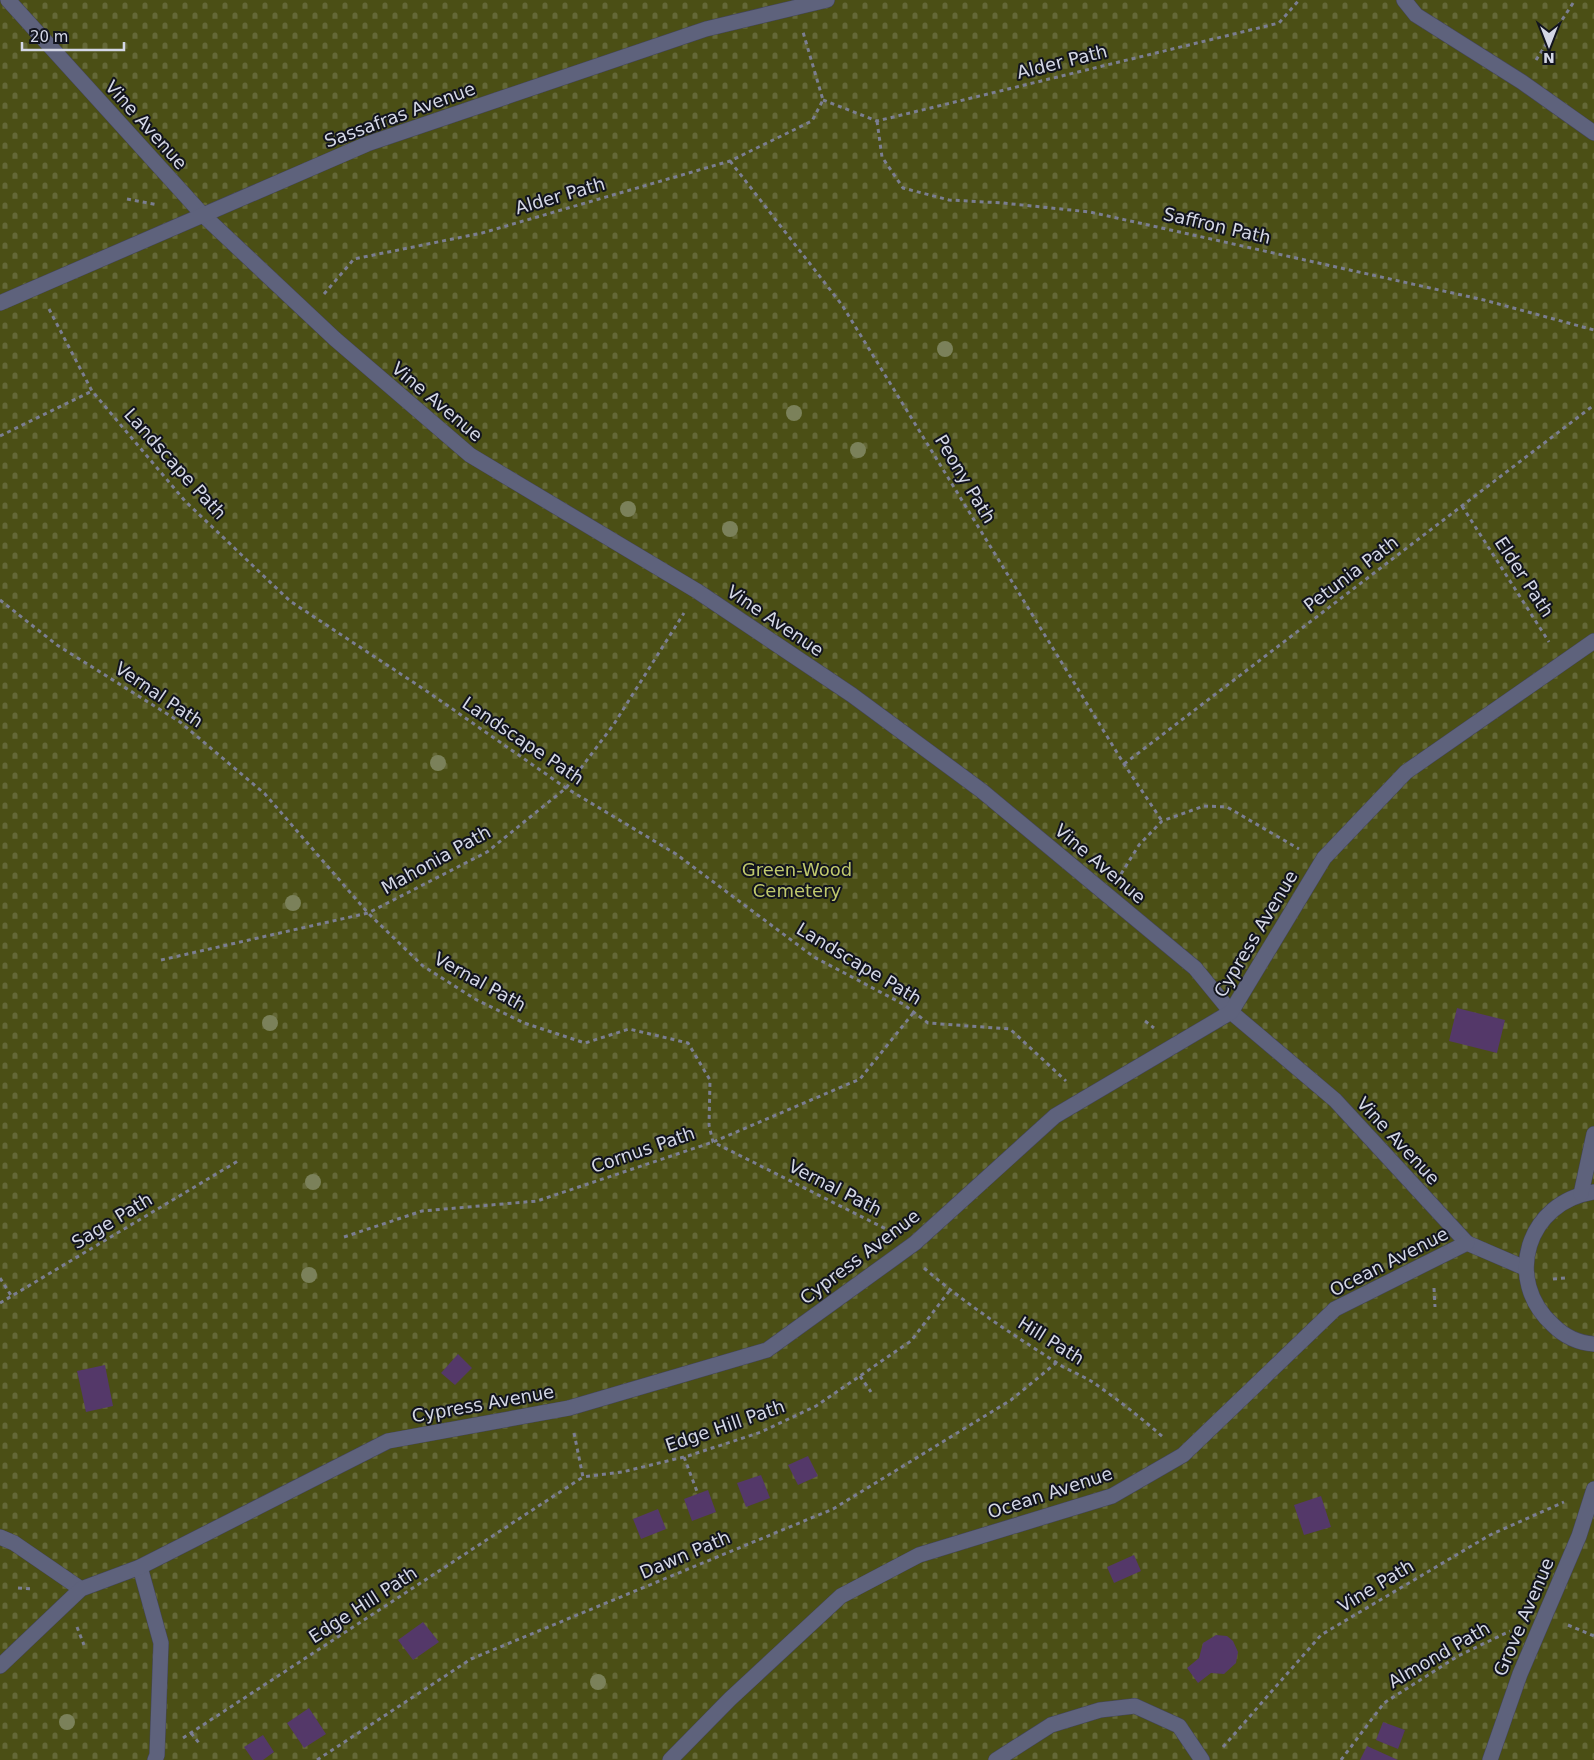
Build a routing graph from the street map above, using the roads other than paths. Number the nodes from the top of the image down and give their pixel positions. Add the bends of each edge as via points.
1 (8, 0) edge
2 (827, 0) edge
3 (1404, 0) edge
4 (1594, 134) edge
5 (203, 215) junction
6 (0, 303) edge
7 (1594, 641) edge
8 (1231, 1012) junction
9 (1594, 1134) edge
10 (1587, 1193) edge
11 (1467, 1243) junction
12 (1525, 1268) junction
13 (1594, 1344) edge
14 (1594, 1489) edge
15 (0, 1537) edge
16 (140, 1567) junction
17 (81, 1589) junction
18 (0, 1666) edge
19 (156, 1757) edge
20 (670, 1760) edge
21 (996, 1760) edge
22 (1202, 1760) edge
23 (1490, 1760) edge

1 - 5 lane, Vine Avenue
2 - 5 lane, Sassafras Avenue via 706,29 367,144
3 - 4 lane via 1416,15 1522,82
5 - 6 lane, Sassafras Avenue
5 - 8 lane, Vine Avenue via 308,314 470,456 697,591 852,695 982,791 1107,894 1195,968
7 - 8 lane, Cypress Avenue via 1406,772 1322,862
8 - 11 lane, Vine Avenue via 1335,1100
8 - 16 lane, Cypress Avenue via 1055,1116 915,1243 767,1350 569,1408 388,1441
9 - 10 lane
10 - 12 lane via 1558,1204 1541,1222 1529,1243
11 - 12 lane, Vine Avenue
11 - 20 lane, Ocean Avenue via 1335,1309 1183,1454 1112,1496 919,1555 841,1596
12 - 13 lane via 1530,1293 1542,1316 1561,1333 1585,1344
14 - 23 lane, Grove Avenue via 1579,1536 1520,1674
15 - 17 lane via 14,1543
16 - 17 lane, Cypress Avenue
16 - 19 lane via 161,1643
17 - 18 lane, Cypress Avenue
21 - 22 lane via 1051,1725 1100,1710 1134,1706 1179,1726

